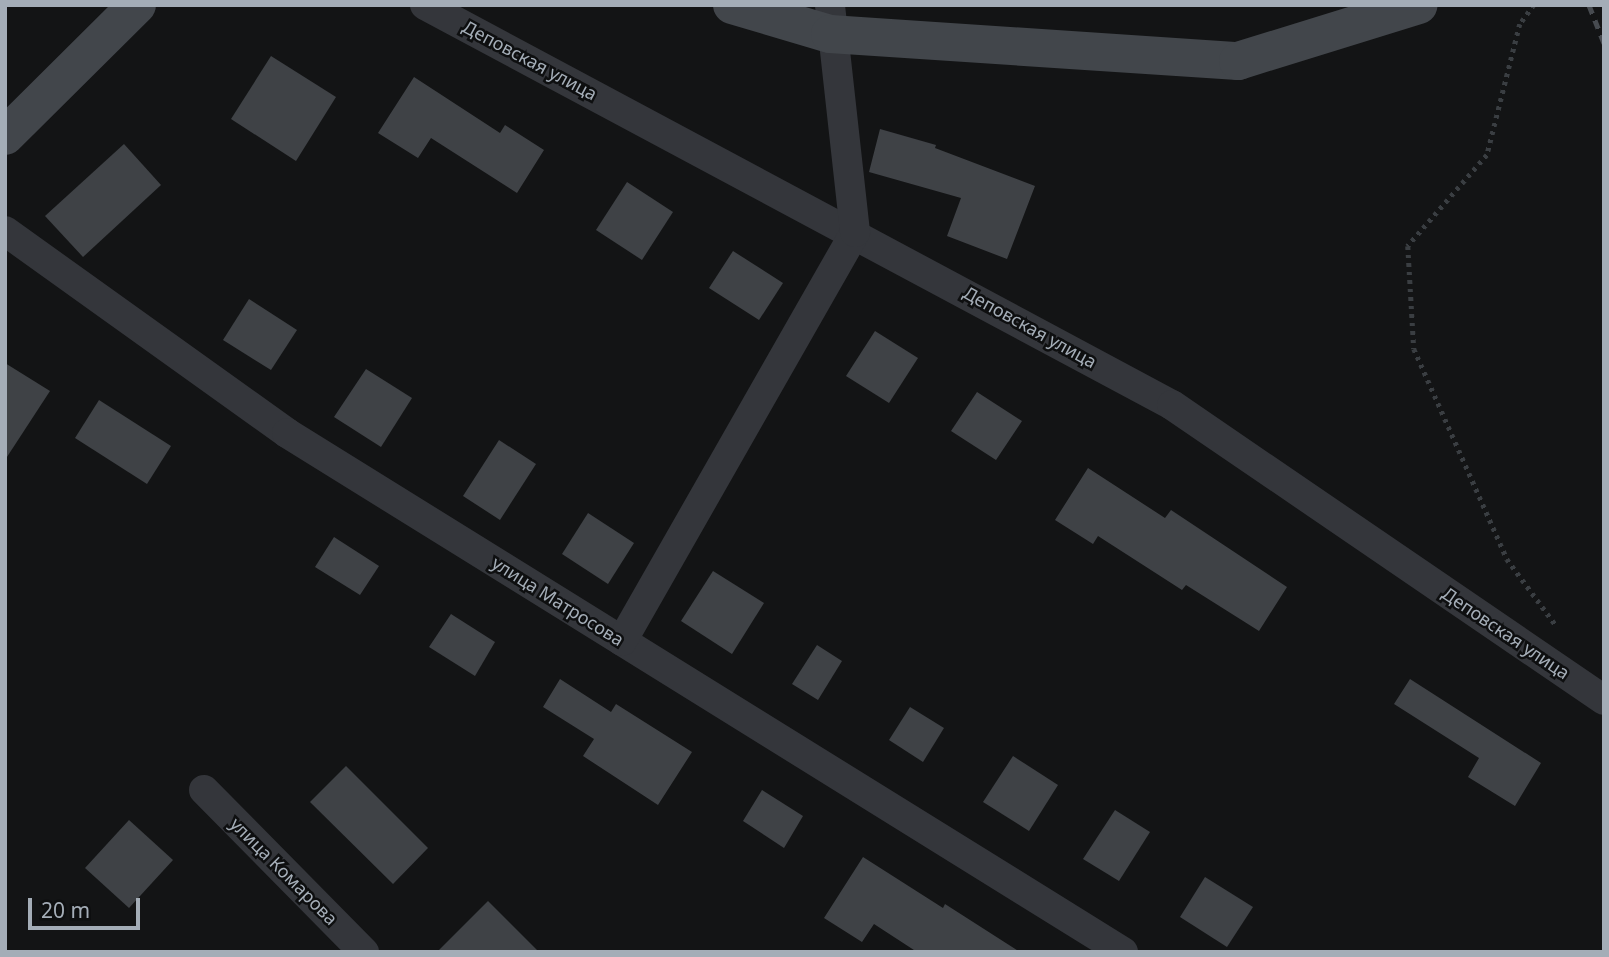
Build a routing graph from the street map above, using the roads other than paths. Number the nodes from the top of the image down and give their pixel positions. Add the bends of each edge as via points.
1 (137, 5) edge
2 (425, 5) edge
3 (732, 5) edge
4 (1419, 5) edge
5 (830, 20) edge
6 (5, 136) edge
7 (5, 230) edge
8 (855, 232) junction
9 (622, 641) junction
10 (1604, 700) edge
11 (205, 790) dead end
12 (364, 952) edge
13 (1123, 952) edge

1 - 6 street
2 - 8 street, Деповская улица
3 - 5 street
4 - 5 street via 1238,61
5 - 8 street
7 - 9 street, улица Матросова via 287,433
8 - 9 street
8 - 10 street, Деповская улица via 1172,405
9 - 13 street, улица Матросова
11 - 12 street, улица Комарова

